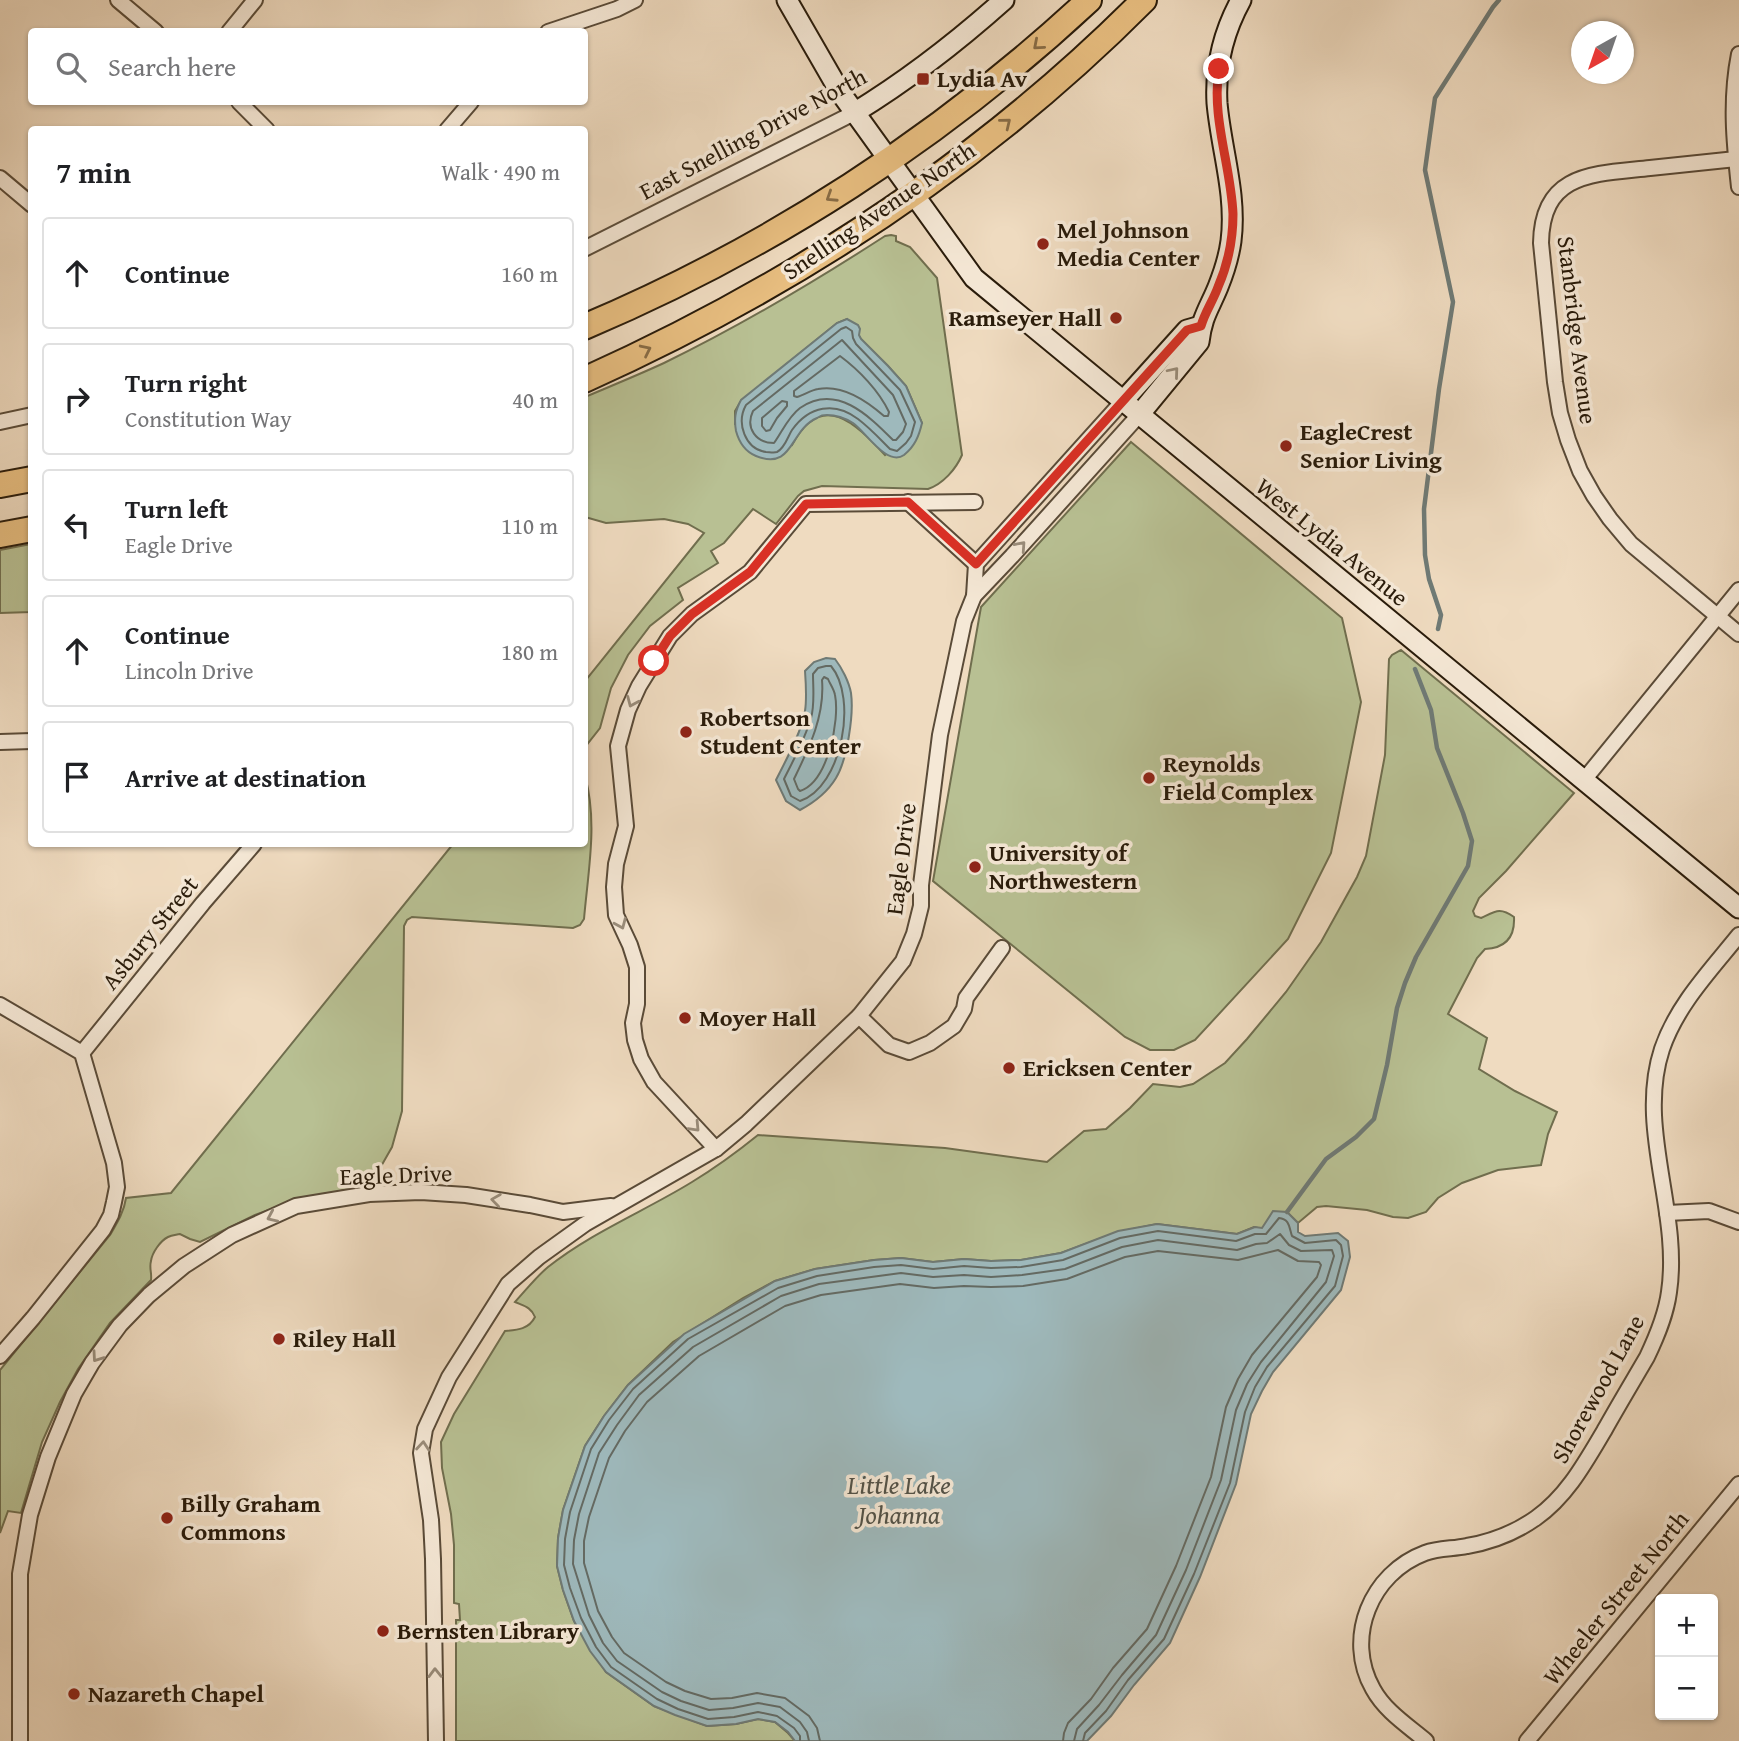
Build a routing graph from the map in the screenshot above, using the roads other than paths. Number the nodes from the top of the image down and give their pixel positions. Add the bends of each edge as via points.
1 (118, 0) edge
2 (255, 0) edge
3 (635, 0) edge
4 (786, 0) edge
5 (1004, 0) edge
6 (1089, 0) edge
7 (1144, 0) edge
8 (1241, 0) edge
9 (151, 28) edge
10 (232, 28) edge
11 (560, 28) edge
12 (1739, 54) edge
13 (242, 105) edge
14 (468, 105) edge
15 (854, 113) junction
16 (263, 126) edge
17 (450, 126) edge
18 (1736, 159) junction
19 (888, 160) junction
20 (0, 178) edge
21 (1739, 187) edge
22 (914, 195) junction
23 (28, 202) edge
24 (588, 247) edge
25 (588, 325) edge
26 (1201, 326) junction
27 (588, 378) edge
28 (1123, 401) junction
29 (1139, 415) junction
30 (28, 416) edge
31 (0, 422) edge
32 (28, 480) edge
33 (0, 485) edge
34 (908, 502) junction
35 (975, 502) dead end
36 (28, 530) edge
37 (0, 535) edge
38 (976, 564) junction
39 (1739, 590) edge
40 (974, 596) junction
41 (1717, 617) junction
42 (1739, 634) edge
43 (28, 741) edge
44 (0, 742) edge
45 (1584, 780) junction
46 (251, 847) edge
47 (1739, 908) edge
48 (1739, 935) edge
49 (1002, 948) dead end
50 (0, 1005) edge
51 (859, 1016) junction
52 (82, 1053) junction
53 (716, 1149) junction
54 (616, 1205) junction
55 (563, 1212) junction
56 (1667, 1213) junction
57 (1739, 1222) edge
58 (566, 1237) junction
59 (0, 1356) edge
60 (1739, 1484) edge
61 (20, 1741) edge
62 (436, 1741) edge
63 (1426, 1741) edge
64 (1527, 1741) edge

1 - 9 street
2 - 10 street
3 - 11 street
4 - 15 street
5 - 15 street, East Snelling Drive North via 922,68
6 -> 19 highway, Snelling Avenue North via 986,88
22 -> 7 highway, Snelling Avenue North via 1034,101
8 - 26 street via 1229,26 1218,75 1218,110 1231,190 1231,241 1221,281
12 - 18 street via 1733,111
13 - 16 street
14 - 17 street
15 - 19 street, West Lydia Avenue
15 - 24 street, East Snelling Drive North
18 - 21 street
18 - 41 street, Stanbridge Avenue via 1587,175 1552,199 1541,228 1559,403 1580,471 1631,544
19 - 22 street, West Lydia Avenue
19 -> 25 highway, Snelling Avenue North via 761,240
20 - 23 street
27 -> 22 highway, Snelling Avenue North via 746,298
22 - 28 street, West Lydia Avenue via 974,278
26 - 28 street via 1187,330
29 -> 26 street via 1199,342
28 - 29 street, West Lydia Avenue
28 - 38 street
40 -> 29 street, Eagle Drive
29 - 45 street, West Lydia Avenue
30 - 31 street
32 - 33 highway
34 - 35 street
34 - 38 street
34 -> 53 street via 806,504 750,572 670,636 628,710 618,746 626,826 614,887 616,915 637,967 635,1040 654,1082
36 - 37 highway
38 - 40 street, Eagle Drive
39 - 41 street
40 - 51 street, Eagle Drive via 964,621 940,735 914,934 904,961
41 - 42 street, Stanbridge Avenue
41 - 45 street
43 - 44 street
45 - 47 street, West Lydia Avenue
46 - 52 street, Asbury Street
48 - 56 street, Shorewood Lane via 1684,1003 1662,1050 1654,1101
49 - 51 street via 966,998 954,1026 930,1043 909,1052 889,1045
50 - 52 street
51 - 53 street, Eagle Drive
52 - 59 street via 114,1163 117,1187 111,1215
53 - 54 street, Eagle Drive
54 - 55 street, Eagle Drive
54 - 58 street, Eagle Drive
55 - 58 street
55 -> 61 street, Eagle Drive via 421,1192 369,1194 296,1206 232,1235 149,1295 120,1325 74,1394 30,1515 20,1574
56 - 57 street via 1709,1211
56 - 63 street, Shorewood Lane via 1671,1266 1664,1315 1647,1357 1571,1485 1554,1504 1516,1530 1409,1560 1371,1599 1361,1636 1366,1672 1382,1703
62 -> 58 street, Eagle Drive via 431,1520 421,1453 425,1429 449,1377 508,1284
60 - 64 street, Wheeler Street North

